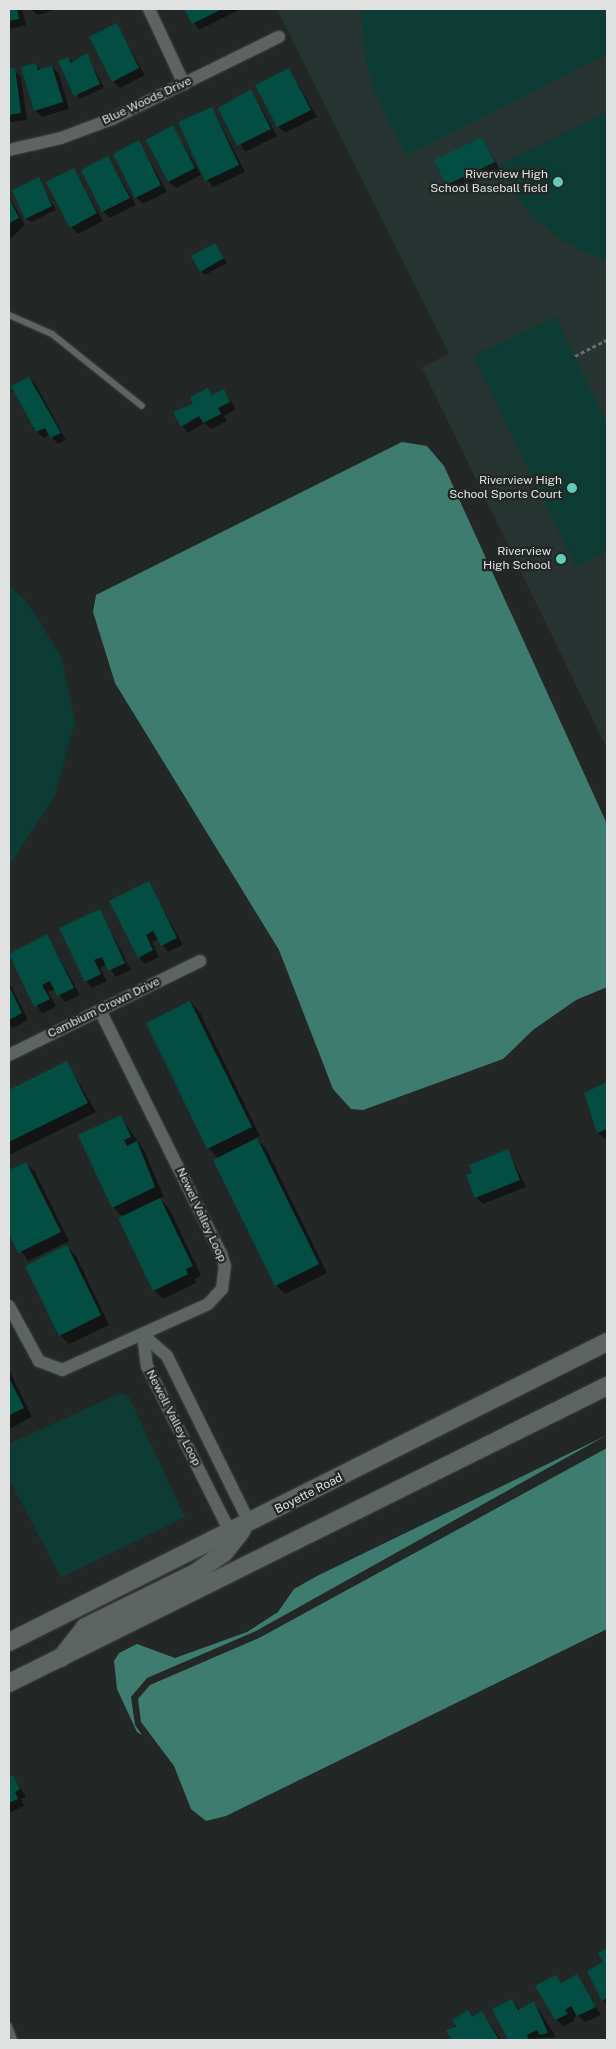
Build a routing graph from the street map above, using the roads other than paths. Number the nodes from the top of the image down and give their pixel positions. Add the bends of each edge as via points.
1 (149, 9) edge
2 (279, 37) dead end
3 (184, 84) junction
4 (9, 150) edge
5 (9, 314) edge
6 (142, 406) dead end
7 (200, 961) dead end
8 (100, 1010) junction
9 (9, 1055) edge
10 (9, 1306) edge
11 (143, 1335) junction
12 (607, 1342) edge
13 (607, 1386) edge
14 (242, 1528) junction
15 (9, 1642) edge
16 (61, 1658) junction
17 (9, 1683) edge
18 (9, 2026) edge
19 (14, 2040) edge

1 - 3 street
2 - 3 street, Blue Woods Drive
3 - 4 street, Blue Woods Drive via 61,138
5 - 6 lane via 52,334
7 - 8 street, Cambium Crown Drive
8 - 9 street, Cambium Crown Drive
8 - 11 street, Newel Valley Loop via 225,1266 222,1289 216,1298
10 - 11 street, Newel Valley Loop via 30,1350 49,1368 74,1368
11 - 14 street, Newell Valley Loop via 147,1366
11 - 14 street, Newell Valley Loop via 167,1356
12 - 14 main road, Boyette Road
13 - 16 main road
14 - 15 main road, Boyette Road
14 - 16 main road via 228,1549 207,1566 85,1627
16 - 17 main road
18 - 19 lane

